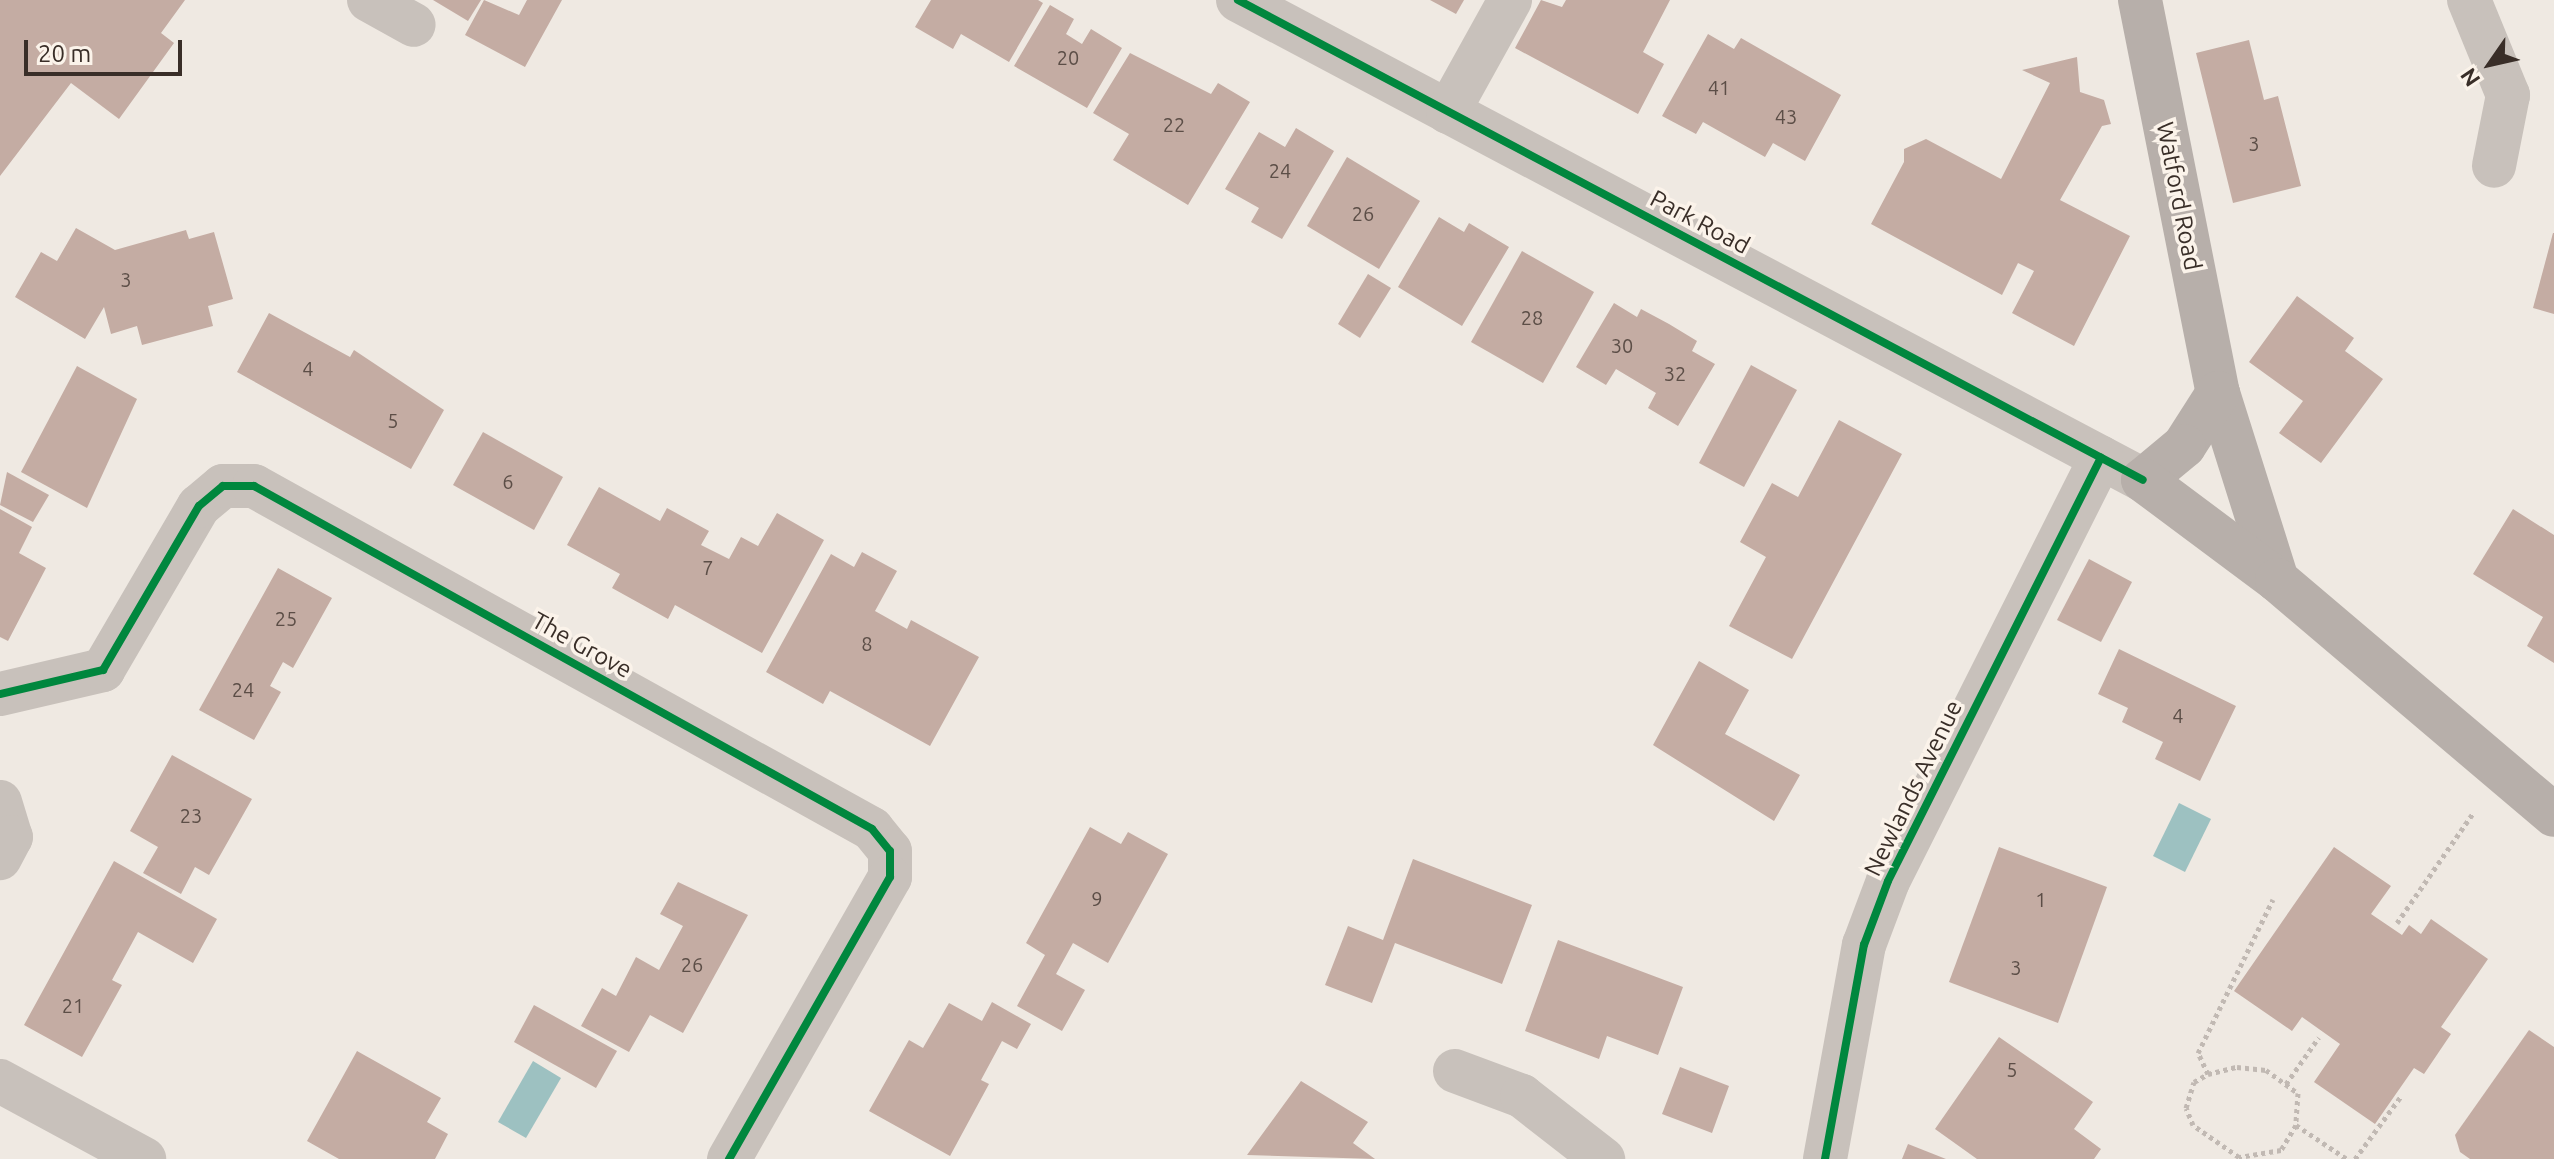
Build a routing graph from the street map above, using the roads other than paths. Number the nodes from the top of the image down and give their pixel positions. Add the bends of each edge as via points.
1 (369, 0) edge
2 (1238, 0) edge
3 (1510, 0) edge
4 (2140, 0) edge
5 (2469, 0) edge
6 (414, 25) dead end
7 (1448, 112) junction
8 (2494, 166) dead end
9 (2218, 393) junction
10 (2101, 457) junction
11 (2143, 480) junction
12 (2277, 580) junction
13 (0, 694) edge
14 (0, 802) edge
15 (2554, 815) edge
16 (0, 858) edge
17 (1455, 1071) dead end
18 (0, 1081) edge
19 (144, 1159) edge
20 (729, 1159) edge
21 (1603, 1159) edge
22 (1825, 1159) edge

1 - 6 street
2 - 7 street, Park Road
3 - 7 street
4 - 9 main road, Watford Road
5 - 8 street via 2508,95
7 - 10 street, Park Road
9 - 11 main road via 2184,446
9 - 12 main road, Watford Road
10 - 11 street, Park Road
10 - 22 street, Newlands Avenue via 1888,881 1864,945
11 - 12 main road
12 - 15 main road
13 - 20 street, The Grove via 103,670 199,506 223,486 254,486 872,829 890,851 890,877
14 - 16 street via 11,837
17 - 21 street via 1522,1096 1582,1137
18 - 19 street

